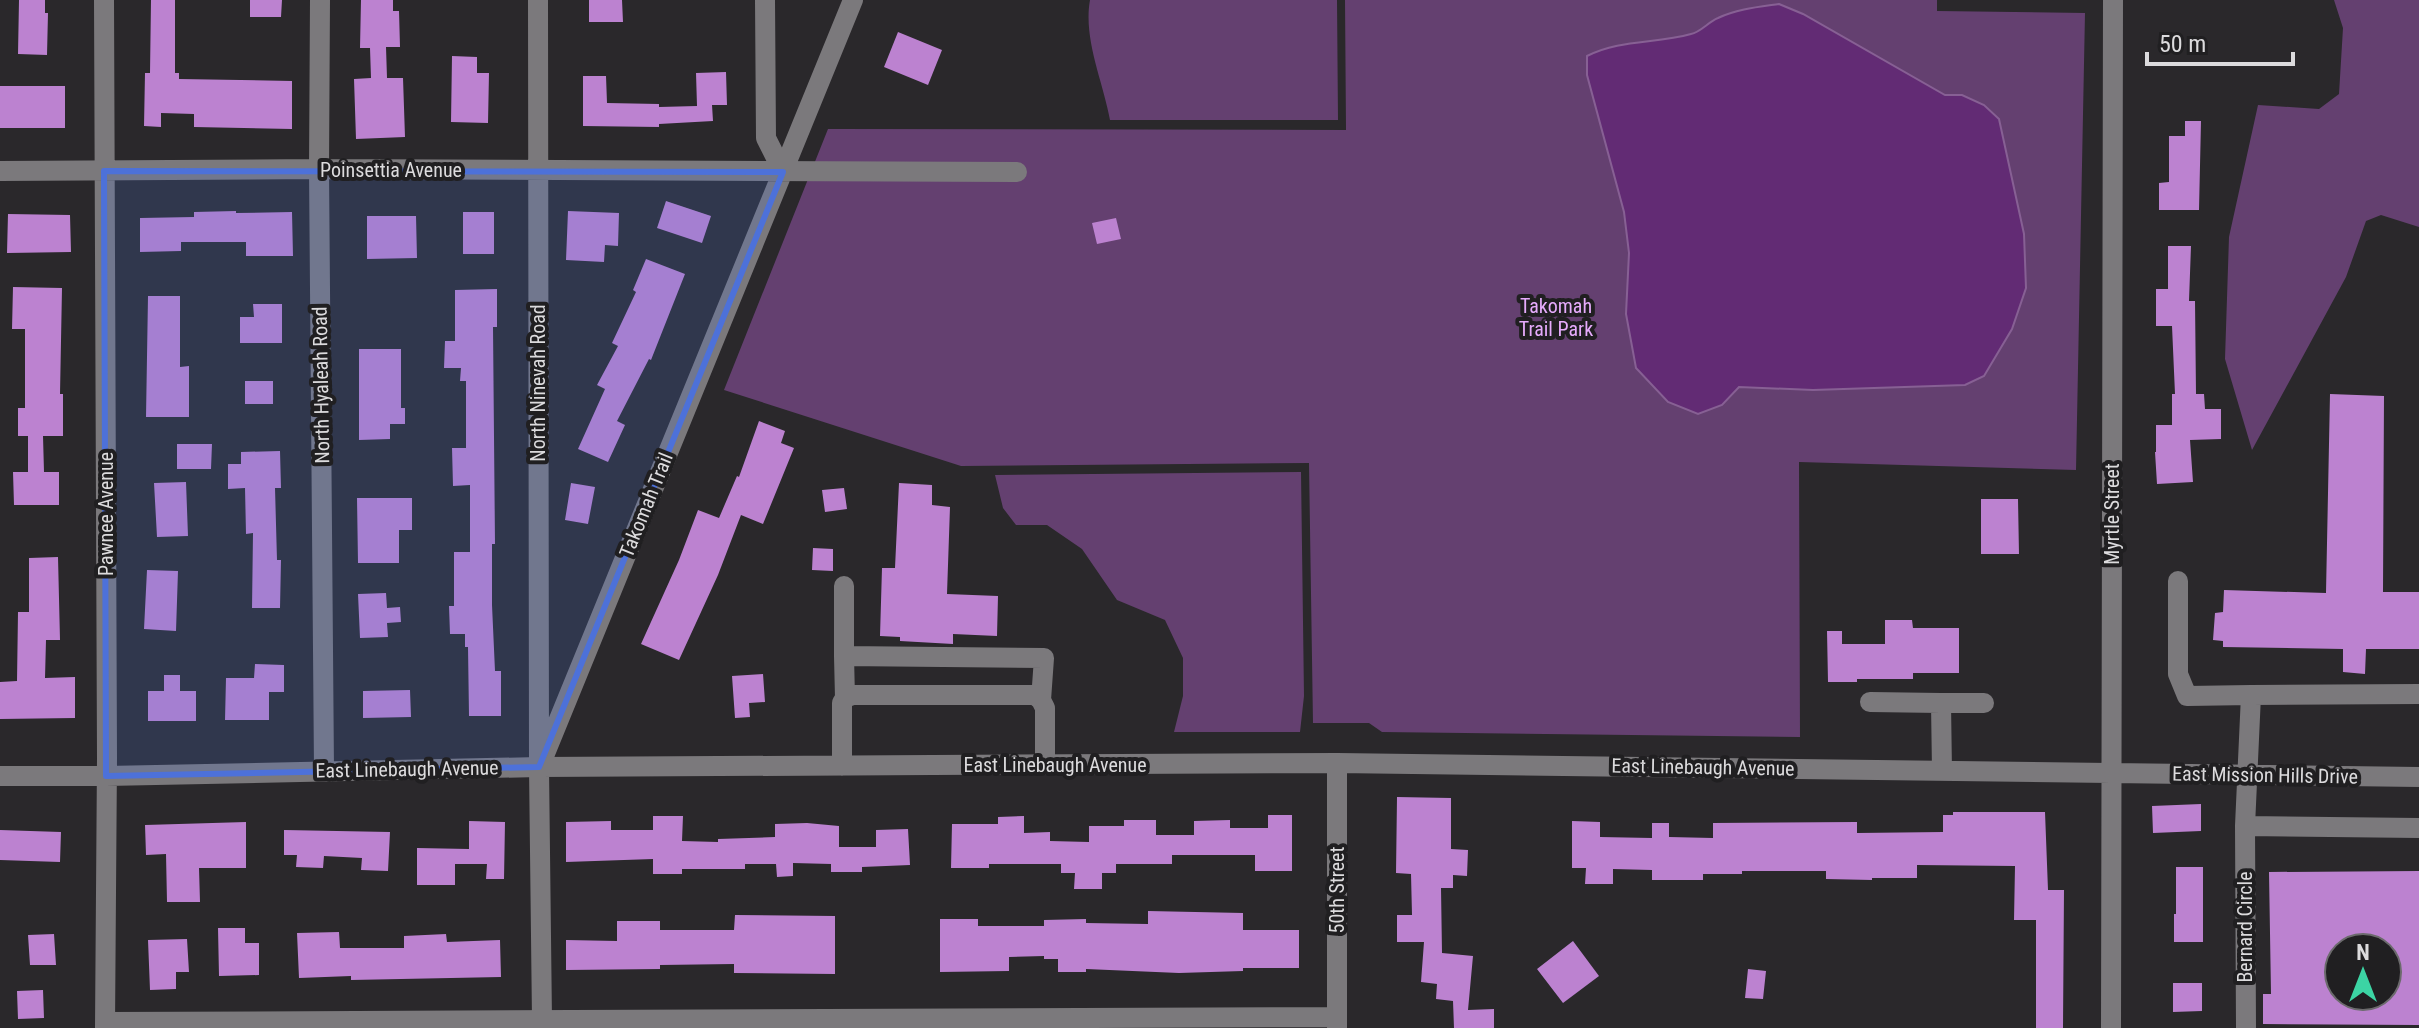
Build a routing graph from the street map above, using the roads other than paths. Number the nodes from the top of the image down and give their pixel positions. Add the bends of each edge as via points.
1 (104, 0) edge
2 (320, 0) edge
3 (538, 0) edge
4 (765, 0) edge
5 (853, 0) edge
6 (2113, 0) edge
7 (319, 169) junction
8 (538, 170) junction
9 (0, 171) edge
10 (104, 171) junction
11 (783, 172) junction
12 (1017, 172) dead end
13 (2178, 581) dead end
14 (844, 586) dead end
15 (844, 656) junction
16 (2419, 694) edge
17 (2251, 695) junction
18 (845, 698) junction
19 (1041, 700) junction
20 (1870, 702) dead end
21 (1941, 703) junction
22 (1984, 703) dead end
23 (1337, 763) junction
24 (1045, 765) junction
25 (842, 766) junction
26 (539, 767) junction
27 (324, 770) junction
28 (1942, 771) junction
29 (2246, 773) junction
30 (2111, 774) junction
31 (0, 776) edge
32 (106, 776) junction
33 (2419, 777) edge
34 (2245, 826) junction
35 (2419, 828) edge
36 (1337, 1023) edge
37 (539, 1024) edge
38 (106, 1025) edge
39 (2111, 1028) edge
40 (2246, 1028) edge

1 - 10 street, Pawnee Avenue
2 - 7 street, North Hyaleah Road
3 - 8 street, North Ninevah Road
4 - 11 street via 766,138
5 - 11 street, Takomah Trail
6 - 30 street, Myrtle Street
7 - 8 street, Poinsettia Avenue
7 - 10 street, Poinsettia Avenue
7 - 27 street, North Hyaleah Road
8 - 11 street, Poinsettia Avenue
8 - 26 street, North Ninevah Road
9 - 10 street, Poinsettia Avenue
10 - 32 street, Pawnee Avenue
11 - 12 street, Poinsettia Avenue
11 - 26 street, Takomah Trail
13 - 17 street via 2178,674 2187,696
14 - 15 street
15 - 18 street
15 - 19 street via 1044,658
16 - 17 street
17 - 29 street, Bernard Circle
18 - 19 street via 1035,695
18 - 25 street
19 - 24 street
20 - 21 street
21 - 22 street
21 - 28 street
23 - 24 street, East Linebaugh Avenue
23 - 28 street, East Linebaugh Avenue
23 - 36 street, 50th Street
24 - 25 street, East Linebaugh Avenue
25 - 26 street, East Linebaugh Avenue
26 - 27 street, East Linebaugh Avenue
26 - 37 street, Takomah Trail
27 - 32 street, East Linebaugh Avenue
28 - 30 street, East Linebaugh Avenue
29 - 30 street, East Mission Hills Drive
29 - 33 street, East Mission Hills Drive
29 - 34 street, Bernard Circle
30 - 39 street, Myrtle Street
31 - 32 street, East Linebaugh Avenue
32 - 38 street, Pawnee Avenue
34 - 35 street
34 - 40 street, Bernard Circle
36 - 37 street
37 - 38 street

